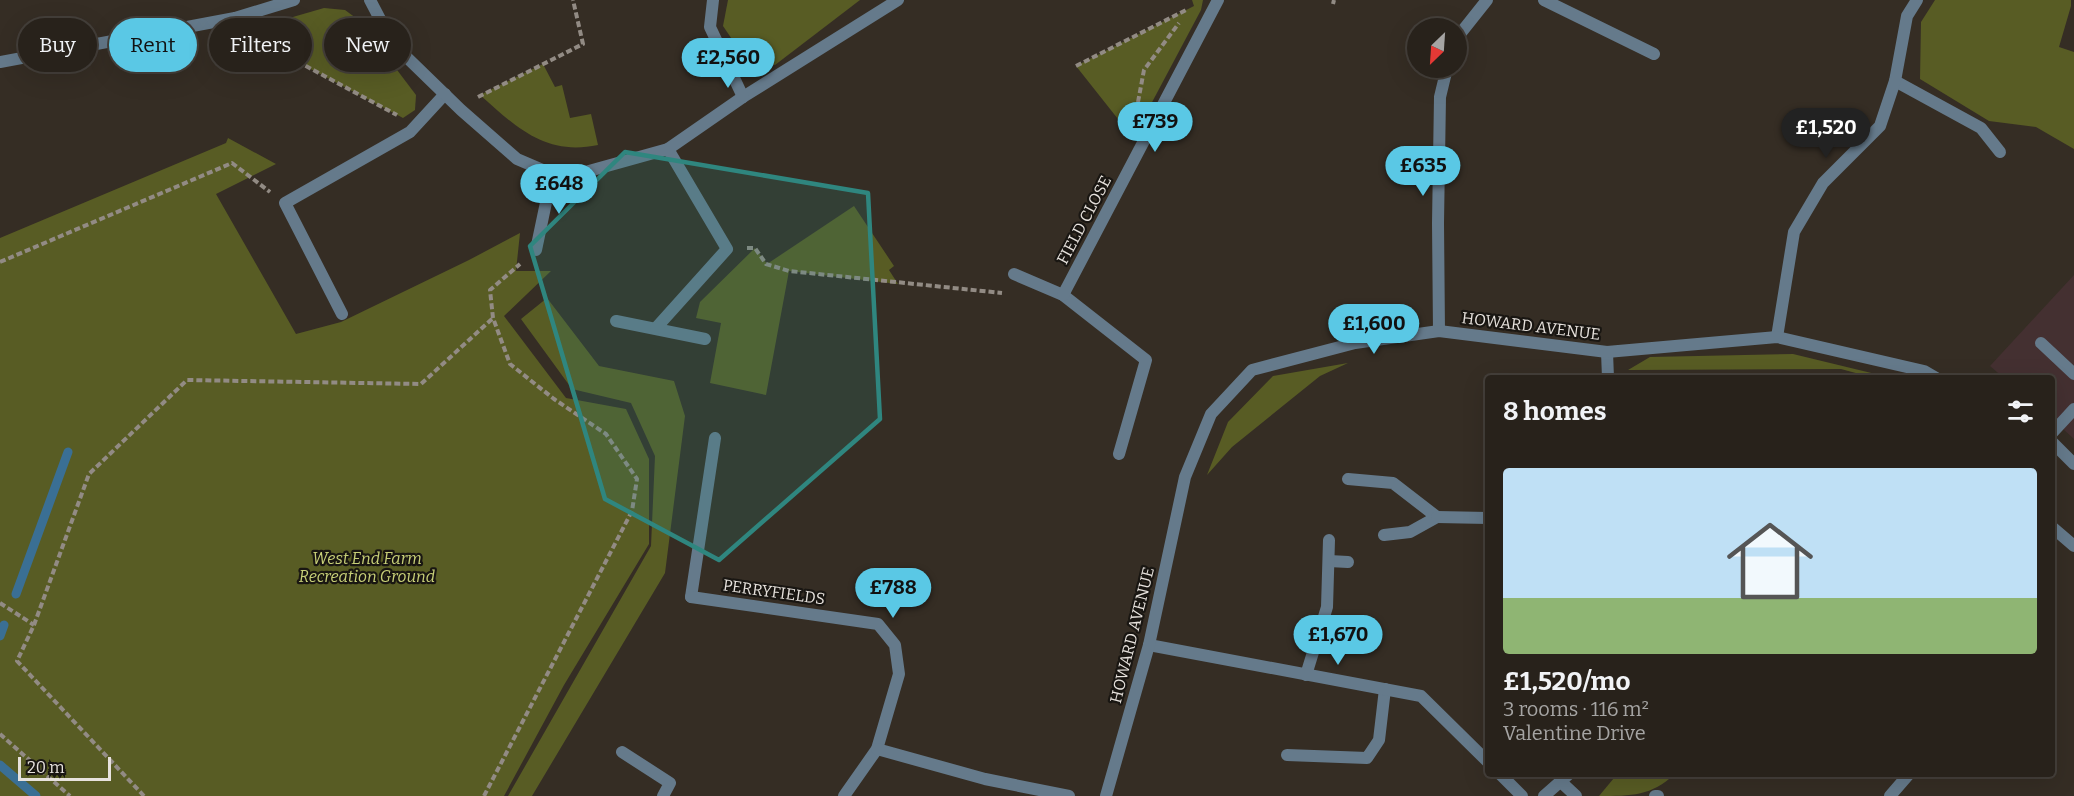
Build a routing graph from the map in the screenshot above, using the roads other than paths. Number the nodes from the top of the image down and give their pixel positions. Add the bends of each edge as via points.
1 (294, 0) edge
2 (370, 0) edge
3 (713, 0) edge
4 (898, 0) edge
5 (1218, 0) edge
6 (1487, 0) edge
7 (1544, 0) edge
8 (1917, 0) edge
9 (1467, 25) edge
10 (1654, 54) dead end
11 (0, 62) edge
12 (1445, 78) edge
13 (1895, 81) junction
14 (445, 94) junction
15 (743, 98) junction
16 (668, 149) junction
17 (2000, 152) dead end
18 (552, 174) junction
19 (536, 250) road end
20 (1014, 274) road end
21 (1063, 295) junction
22 (342, 314) dead end
23 (616, 321) dead end
24 (656, 328) junction
25 (1439, 332) junction
26 (1777, 337) junction
27 (705, 339) dead end
28 (2041, 343) dead end
29 (1607, 352) junction
30 (2074, 374) edge
31 (1608, 375) edge
32 (1922, 375) edge
33 (2074, 409) edge
34 (2055, 430) edge
35 (715, 438) dead end
36 (2055, 445) edge
37 (1119, 454) dead end
38 (2074, 464) edge
39 (1348, 478) dead end
40 (1437, 517) junction
41 (1485, 518) edge
42 (2055, 530) edge
43 (1384, 535) dead end
44 (1329, 540) dead end
45 (2074, 546) edge
46 (1329, 561) junction
47 (1348, 562) dead end
48 (1149, 645) junction
49 (1306, 675) junction
50 (1385, 689) junction
51 (877, 749) junction
52 (622, 752) dead end
53 (1287, 756) dead end
54 (1485, 759) edge
55 (1503, 777) edge
56 (1906, 777) edge
57 (1565, 778) edge
58 (663, 796) edge
59 (844, 796) edge
60 (1069, 796) edge
61 (1106, 796) edge
62 (1522, 796) edge
63 (1544, 796) edge
64 (1576, 796) edge
65 (1890, 796) edge

1 - 11 street via 235,18
2 - 14 street via 393,44
3 - 15 street via 710,27
4 - 15 street
5 - 21 street, FIELD CLOSE
6 - 9 street
7 - 10 street
8 - 13 street via 1907,16
12 - 25 street via 1440,97
13 - 17 street via 1981,128
13 - 26 street via 1880,126 1822,183 1794,232
14 - 18 street via 517,159
14 - 22 street via 410,132 285,203
15 - 16 street
16 - 18 street via 572,176
16 - 24 street via 728,249
18 - 19 street
20 - 21 street
21 - 37 street via 1146,360
23 - 24 street
24 - 27 street
25 - 29 street, HOWARD AVENUE
25 - 48 street, HOWARD AVENUE via 1355,343 1252,370 1211,414 1185,477
26 - 29 street, HOWARD AVENUE
26 - 32 street, HOWARD AVENUE
28 - 30 street
29 - 31 street
33 - 34 street
35 - 51 street, PERRYFIELDS via 691,597 878,624 895,645 899,674
36 - 38 street
39 - 40 street via 1393,483
40 - 41 street
40 - 43 street via 1410,532
42 - 45 street
44 - 46 street
46 - 47 street
46 - 49 street via 1327,608
48 - 49 street
48 - 61 street, HOWARD AVENUE
49 - 50 street
50 - 53 street via 1379,740 1367,758
50 - 54 street via 1421,696
51 - 59 street, PERRYFIELDS
51 - 60 street
52 - 58 street via 670,783
55 - 62 street
56 - 65 street
57 - 63 street
57 - 64 street

